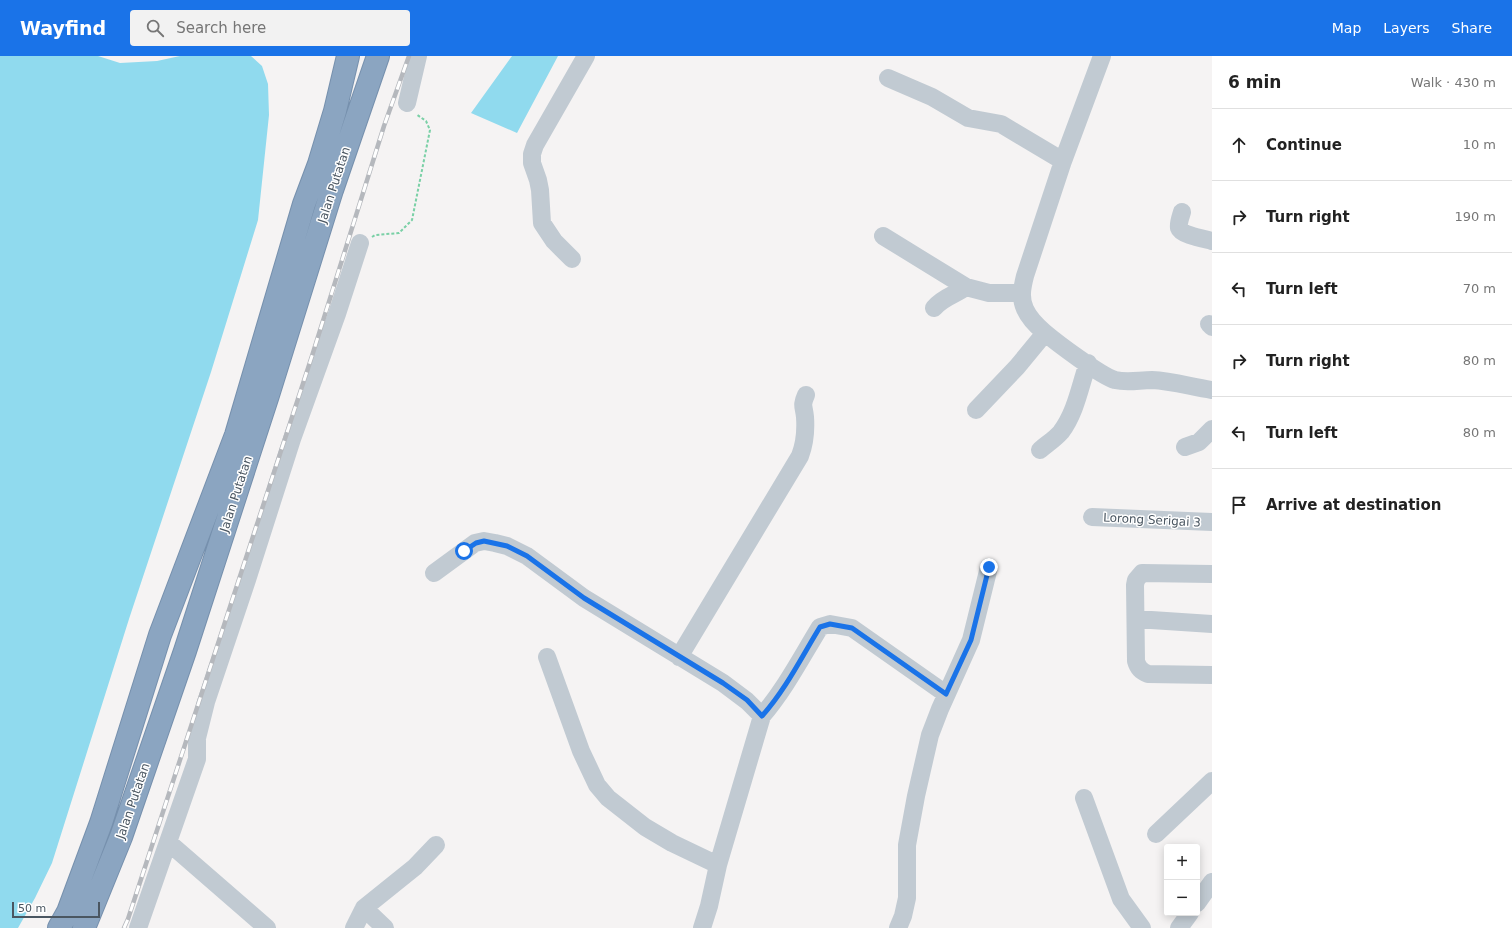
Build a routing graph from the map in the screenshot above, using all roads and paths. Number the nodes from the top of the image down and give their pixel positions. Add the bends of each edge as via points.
1 (348, 56) edge
2 (378, 56) edge
3 (418, 56) edge
4 (586, 56) edge
5 (1102, 56) edge
6 (888, 78) dead end
7 (407, 103) joint
8 (1063, 161) junction
9 (332, 190) junction
10 (304, 204) junction
11 (1182, 212) dead end
12 (883, 236) dead end
13 (1212, 241) edge
14 (360, 243) joint
15 (572, 259) dead end
16 (966, 287) junction
17 (1021, 293) junction
18 (934, 308) dead end
19 (1045, 333) junction
20 (1088, 363) junction
21 (1212, 390) edge
22 (268, 395) junction
23 (806, 395) dead end
24 (976, 410) dead end
25 (1212, 429) edge
26 (236, 436) junction
27 (1185, 447) dead end
28 (1040, 450) dead end
29 (1092, 517) dead end
30 (1212, 522) edge
31 (989, 567) dead end
32 (434, 573) dead end
33 (1212, 574) edge
34 (1136, 620) junction
35 (1212, 624) edge
36 (547, 657) dead end
37 (679, 657) junction
38 (1212, 675) edge
39 (946, 694) junction
40 (762, 716) junction
41 (1212, 781) edge
42 (1084, 798) dead end
43 (1156, 834) dead end
44 (168, 842) junction
45 (436, 845) dead end
46 (718, 865) junction
47 (1212, 882) edge
48 (1200, 899) edge
49 (364, 908) junction
50 (1188, 916) edge
51 (59, 928) edge
52 (84, 928) edge
53 (138, 928) edge
54 (268, 928) edge
55 (354, 928) edge
56 (384, 928) edge
57 (702, 928) edge
58 (898, 928) edge
59 (1142, 928) edge
60 (1179, 928) edge

1 - 10 highway, Jalan Putatan via 335,111
2 - 9 highway, Jalan Putatan
3 - 7 street
4 - 15 street via 532,154 540,190 542,223 554,241
5 - 8 street
6 - 8 street via 932,97 968,118 1001,124
7 - 14 path via 413,112 426,122 430,130 412,220 399,233 375,235
8 - 17 street
9 - 10 highway via 322,203
9 - 22 highway, Jalan Putatan
10 - 26 highway, Jalan Putatan
11 - 13 street via 1179,227 1181,231
12 - 16 street
14 - 44 street via 292,439 206,702 197,738 197,759
16 - 17 street via 989,293
16 - 18 street
17 - 19 street via 1026,311
19 - 20 street
19 - 24 street
20 - 21 street via 1114,379 1125,382 1163,381
20 - 28 street via 1068,422 1060,433
22 - 26 highway via 257,400
22 - 52 highway, Jalan Putatan via 185,651 121,837
23 - 37 street via 802,404 805,416 804,445 800,456
25 - 27 street via 1199,442
26 - 51 highway, Jalan Putatan via 160,635 101,823 68,912
29 - 30 street, Lorong Serigai 3
31 - 39 street via 971,640
32 - 37 street via 476,543 484,541 507,546 527,556 584,598
33 - 34 street via 1142,573 1135,585
34 - 35 street
34 - 38 street via 1136,661 1142,671 1148,674
36 - 46 street via 581,751 597,785 608,798 645,827
37 - 40 street via 747,700
39 - 40 street via 852,628 830,624 820,627 785,686
39 - 58 street via 930,735 916,796 907,844 907,898
40 - 46 street
41 - 43 street
42 - 59 street via 1121,899
44 - 53 street
44 - 54 street
45 - 49 street via 415,867
46 - 57 street
47 - 48 street
49 - 55 street
49 - 56 street
50 - 60 street

